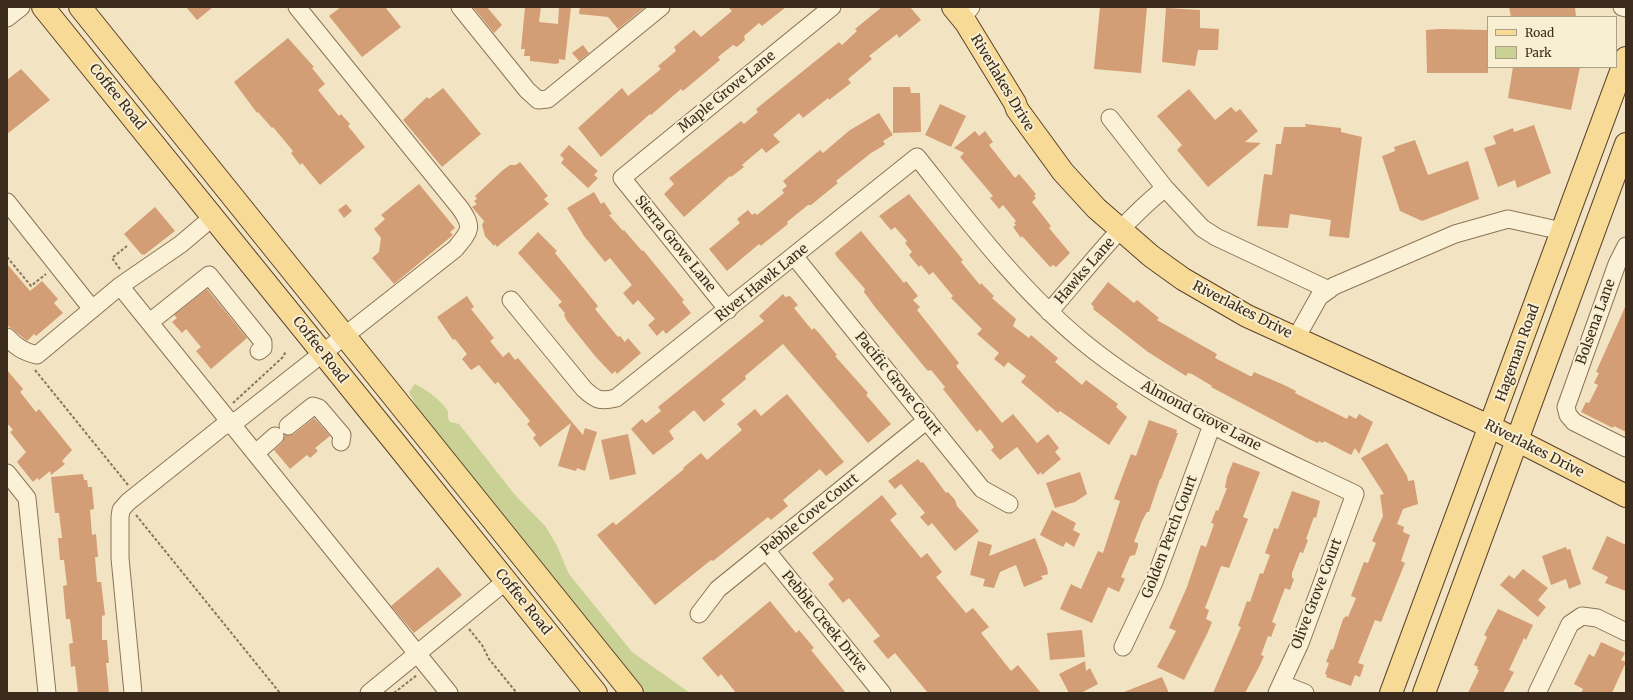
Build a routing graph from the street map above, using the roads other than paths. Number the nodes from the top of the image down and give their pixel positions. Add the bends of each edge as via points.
1 (21, 7) edge
2 (43, 7) edge
3 (80, 7) edge
4 (297, 7) edge
5 (460, 7) edge
6 (661, 7) edge
7 (832, 7) edge
8 (1622, 7) edge
9 (1626, 8) edge
10 (962, 11) edge
11 (7, 18) edge
12 (1626, 58) edge
13 (1110, 118) dead end
14 (1626, 144) edge
15 (916, 157) joint
16 (622, 178) joint
17 (1165, 188) junction
18 (7, 202) edge
19 (214, 216) junction
20 (1120, 231) junction
21 (1562, 231) junction
22 (1626, 246) edge
23 (794, 256) junction
24 (120, 286) junction
25 (1329, 290) junction
26 (512, 300) dead end
27 (92, 309) junction
28 (728, 310) junction
29 (1049, 312) junction
30 (150, 322) junction
31 (7, 337) edge
32 (345, 337) junction
33 (1296, 338) junction
34 (259, 351) dead end
35 (322, 353) junction
36 (927, 420) junction
37 (232, 422) junction
38 (1212, 425) junction
39 (1491, 427) junction
40 (1517, 440) junction
41 (341, 442) dead end
42 (1626, 448) edge
43 (257, 452) junction
44 (7, 473) edge
45 (1355, 494) joint
46 (1626, 496) edge
47 (1009, 504) dead end
48 (766, 550) junction
49 (506, 581) junction
50 (699, 614) dead end
51 (1626, 632) edge
52 (1122, 647) dead end
53 (417, 654) junction
54 (1279, 688) edge
55 (47, 693) edge
56 (133, 693) edge
57 (369, 693) edge
58 (449, 693) edge
59 (596, 693) edge
60 (632, 693) edge
61 (882, 693) edge
62 (1305, 693) edge
63 (1391, 693) edge
64 (1424, 693) edge
65 (1537, 693) edge

1 - 11 street
2 - 19 main road, Coffee Road
3 - 32 main road, Coffee Road
4 - 32 street via 460,208 470,227 456,249
5 - 6 street via 538,100 548,99
7 - 16 street, Maple Grove Lane
8 - 9 street
10 - 20 main road, Riverlakes Drive via 1017,109 1039,141 1063,172
12 - 21 main road, Hageman Road
13 - 17 street
14 - 40 main road, Hageman Road
15 - 23 street, River Hawk Lane
15 - 29 street, Almond Grove Lane via 1003,264
16 - 28 street, Sierra Grove Lane
17 - 20 street, Hawks Lane
17 - 25 street via 1202,228 1216,237
18 - 27 street
19 - 24 street via 181,244
19 - 35 main road, Coffee Road
20 - 29 street, Hawks Lane
20 - 33 main road, Riverlakes Drive via 1170,270 1217,300
21 - 25 street via 1508,219 1455,234
21 - 39 main road, Hageman Road
22 - 42 street, Bolsena Lane via 1566,407 1574,422
23 - 28 street, River Hawk Lane
23 - 36 street, Pacific Grove Court
24 - 27 street
24 - 30 street
25 - 33 street via 1319,297
26 - 28 street, River Hawk Lane via 584,389 593,397 604,401 616,398 629,390
27 - 31 street via 37,355 14,346
29 - 38 street, Almond Grove Lane via 1119,369 1157,395
30 - 34 street via 209,275 262,342 263,348
30 - 37 street
32 - 35 street
32 - 60 main road, Coffee Road
33 - 39 main road, Riverlakes Drive
35 - 37 street
35 - 49 main road, Coffee Road
36 - 47 street, Pacific Grove Court via 982,489
36 - 48 street, Pebble Cove Court
37 - 43 street
37 - 56 street via 222,427 121,510 120,558
38 - 45 street, Almond Grove Lane
38 - 52 street, Golden Perch Court via 1154,582
39 - 40 main road, Riverlakes Drive
39 - 63 main road, Hageman Road
40 - 46 main road, Riverlakes Drive
40 - 64 main road, Hageman Road
41 - 43 street via 342,435 319,408 313,406
43 - 53 street
44 - 55 street via 27,498
45 - 54 street, Olive Grove Court via 1300,643
48 - 50 street, Pebble Cove Court via 718,589
48 - 61 street, Pebble Creek Drive
49 - 53 street
49 - 59 main road, Coffee Road
51 - 65 street via 1597,618 1582,616 1570,624
53 - 57 street
53 - 58 street
54 - 62 street

